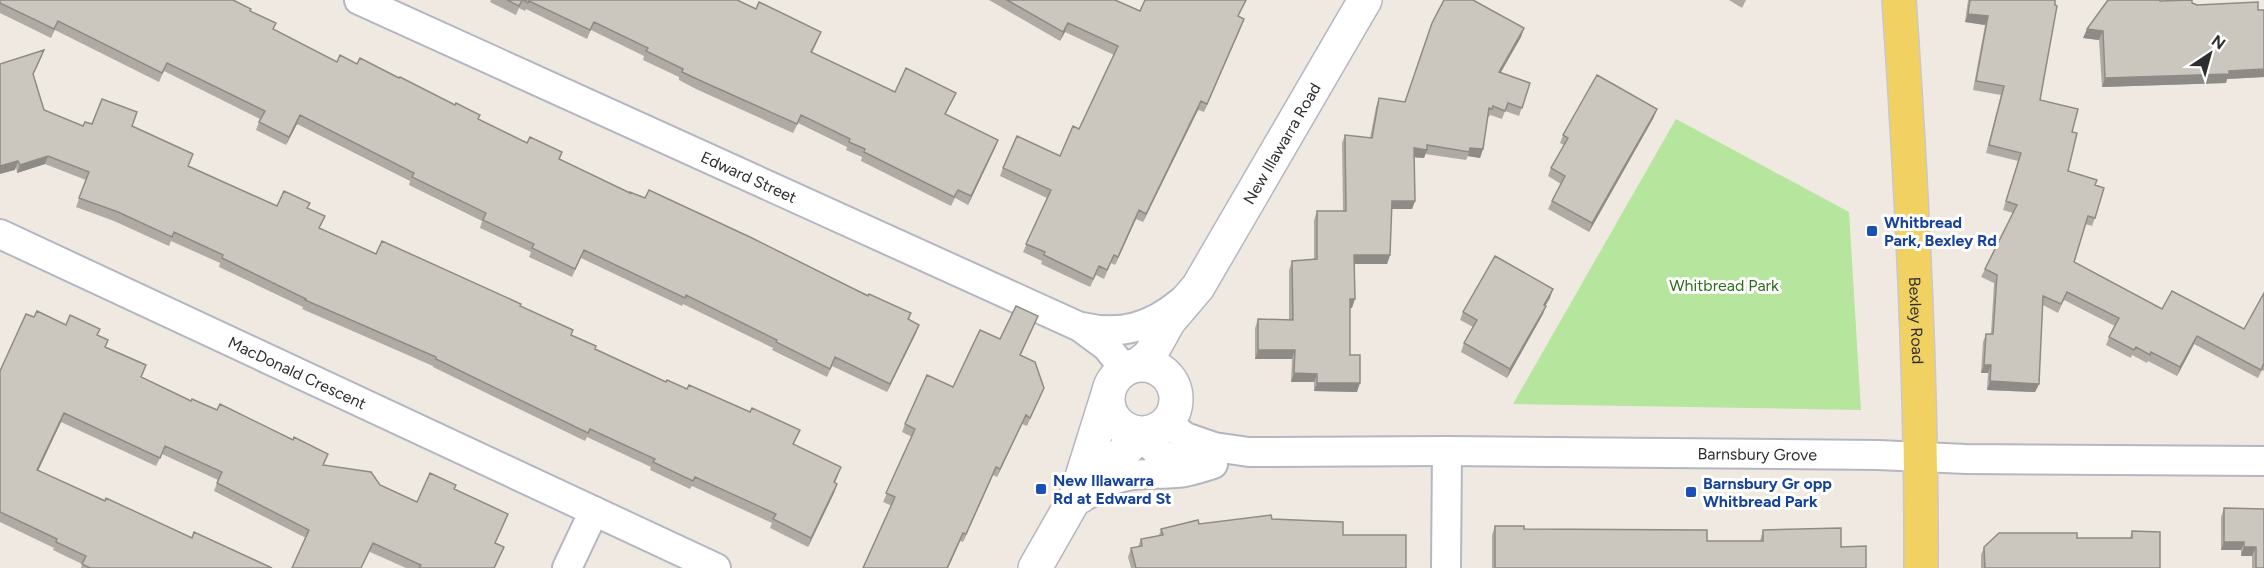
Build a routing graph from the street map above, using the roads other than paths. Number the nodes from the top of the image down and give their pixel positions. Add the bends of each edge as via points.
1 (359, 0) edge
2 (1365, 0) edge
3 (1899, 0) edge
4 (0, 234) edge
5 (1198, 287) junction
6 (1080, 327) junction
7 (1124, 376) junction
8 (1158, 421) junction
9 (1448, 451) junction
10 (1249, 452) junction
11 (1921, 457) junction
12 (2264, 461) edge
13 (1213, 464) junction
14 (594, 511) junction
15 (1068, 511) junction
16 (567, 568) edge
17 (716, 568) edge
18 (1035, 568) edge
19 (1446, 568) edge
20 (1921, 568) edge

1 - 6 street, Edward Street
2 - 5 main road, New Illawarra Road
3 - 11 main road, Bexley Road via 1915,266
4 - 14 street, MacDonald Crescent
5 - 6 street via 1169,312 1142,326 1119,332
5 - 7 main road, New Illawarra Road via 1169,321 1150,355
5 - 8 main road, New Illawarra Road via 1179,351 1175,384
6 - 7 street, Edward Street via 1107,347
7 - 8 main road via 1109,406 1117,421 1128,430
7 - 8 main road via 1150,365 1165,375 1172,386
7 - 15 main road, New Illawarra Road
8 - 10 street, Barnsbury Grove via 1185,437 1214,447
8 - 13 street, Barnsbury Grove via 1155,451 1195,465
8 - 15 main road, New Illawarra Road
9 - 10 street, Barnsbury Grove
9 - 11 street, Barnsbury Grove
9 - 19 street
10 - 13 street, Barnsbury Grove
11 - 12 street, Barnsbury Grove
11 - 20 main road, Bexley Road
13 - 15 street via 1186,472 1117,477
14 - 16 street
14 - 17 street, MacDonald Crescent
15 - 18 main road, New Illawarra Road

